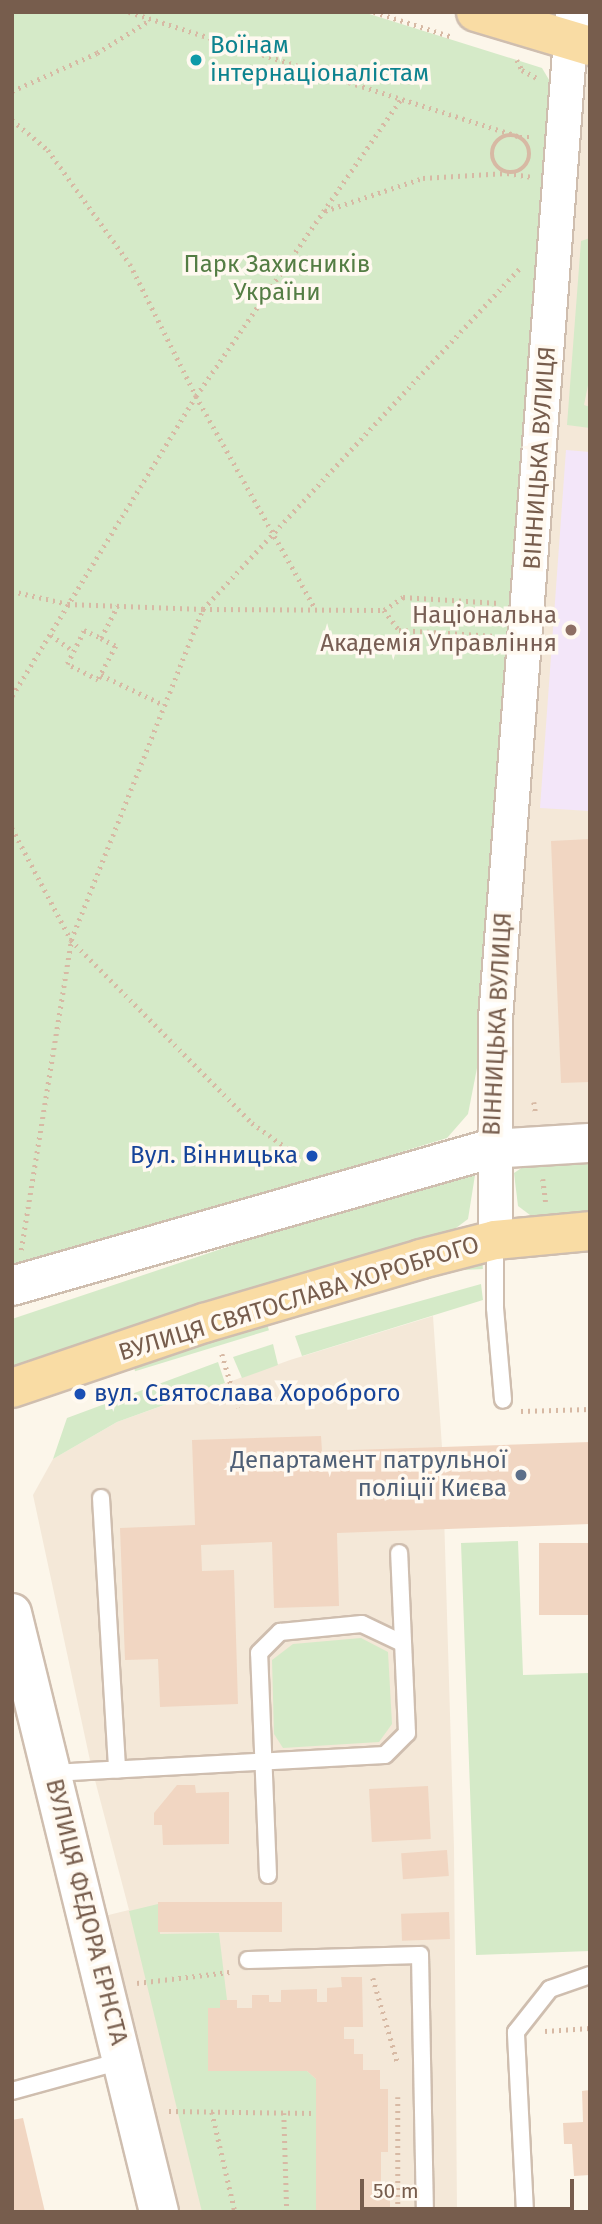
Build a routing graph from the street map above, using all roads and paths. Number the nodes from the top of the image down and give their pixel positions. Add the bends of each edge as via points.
1 (129, 12) edge
2 (476, 12) edge
3 (151, 20) junction
4 (577, 33) edge
5 (12, 91) edge
6 (402, 97) junction
7 (12, 120) edge
8 (520, 137) junction
9 (538, 137) dead end
10 (507, 173) junction
11 (535, 177) dead end
12 (323, 212) junction
13 (527, 260) dead end
14 (196, 396) junction
15 (274, 531) junction
16 (12, 591) edge
17 (68, 604) junction
18 (117, 606) junction
19 (203, 609) junction
20 (316, 610) junction
21 (384, 610) junction
22 (529, 611) junction
23 (51, 635) junction
24 (499, 636) dead end
25 (101, 638) junction
26 (73, 651) junction
27 (101, 675) junction
28 (12, 696) edge
29 (164, 705) junction
30 (12, 828) edge
31 (71, 940) junction
32 (534, 1102) dead end
33 (590, 1143) edge
34 (539, 1146) junction
35 (491, 1149) junction
36 (302, 1159) dead end
37 (590, 1231) edge
38 (550, 1235) junction
39 (495, 1240) junction
40 (17, 1268) edge
41 (222, 1354) dead end
42 (12, 1388) edge
43 (503, 1400) joint
44 (237, 1408) dead end
45 (590, 1409) edge
46 (101, 1498) dead end
47 (399, 1553) dead end
48 (12, 1613) edge
49 (402, 1643) junction
50 (264, 1762) junction
51 (117, 1770) junction
52 (52, 1773) junction
53 (268, 1875) dead end
54 (243, 1966) joint
55 (371, 1971) dead end
56 (590, 1975) edge
57 (137, 1983) dead end
58 (590, 2028) edge
59 (516, 2032) junction
60 (122, 2061) junction
61 (398, 2075) dead end
62 (398, 2089) dead end
63 (12, 2091) edge
64 (168, 2111) dead end
65 (212, 2112) junction
66 (284, 2113) junction
67 (316, 2113) dead end
68 (159, 2212) edge
69 (235, 2212) edge
70 (287, 2212) edge
71 (398, 2212) edge
72 (425, 2212) edge
73 (525, 2212) edge

1 - 3 path
2 - 4 main road
3 - 5 path via 97,53
3 - 6 path
4 - 22 street, ВІННИЦЬКА ВУЛИЦЯ
6 - 8 path
6 - 12 path
7 - 14 path via 48,150 130,264
8 - 9 path
8 - 10 path via 529,147 530,159 524,169
8 - 10 path via 501,139 493,149 494,162
10 - 11 path
10 - 12 path via 423,178
12 - 14 path
13 - 15 path
14 - 15 path
14 - 17 path
15 - 19 path
15 - 20 path
16 - 17 path
17 - 18 path
17 - 23 path
18 - 19 path
18 - 25 path
19 - 20 path
19 - 29 path
20 - 21 path
21 - 22 path via 403,597 502,603
21 - 24 path via 399,630
22 - 35 street, ВІННИЦЬКА ВУЛИЦЯ via 495,1018
23 - 26 path
23 - 28 path
25 - 26 path via 84,631
25 - 27 path via 116,646
26 - 27 path via 67,664 98,680
27 - 29 path
29 - 31 path
30 - 31 path
31 - 36 path via 252,1123
31 - 40 path
32 - 34 path
33 - 34 street
34 - 35 street
34 - 38 path
35 - 39 street, ВІННИЦЬКА ВУЛИЦЯ
35 - 40 street
37 - 38 main road, ВУЛИЦЯ СВЯТОСЛАВА ХОРОБРОГО
38 - 39 main road, ВУЛИЦЯ СВЯТОСЛАВА ХОРОБРОГО
39 - 42 main road, ВУЛИЦЯ СВЯТОСЛАВА ХОРОБРОГО via 216,1320
39 - 43 lane via 493,1274
41 - 44 path
43 - 45 path via 509,1412
46 - 51 lane
47 - 49 lane
48 - 52 street, ВУЛИЦЯ ФЕДОРА ЕРНСТА
49 - 50 lane via 407,1732 385,1755
49 - 50 lane via 362,1624 280,1632 259,1653
50 - 51 lane
50 - 53 lane
51 - 52 lane
52 - 60 street, ВУЛИЦЯ ФЕДОРА ЕРНСТА
54 - 57 path
54 - 72 lane via 419,1955
55 - 61 path
56 - 59 lane via 550,1989
58 - 59 path
59 - 73 lane
60 - 63 lane
60 - 68 street, ВУЛИЦЯ ФЕДОРА ЕРНСТА
62 - 71 path
64 - 65 path
65 - 66 path
65 - 69 path
66 - 67 path
66 - 70 path

